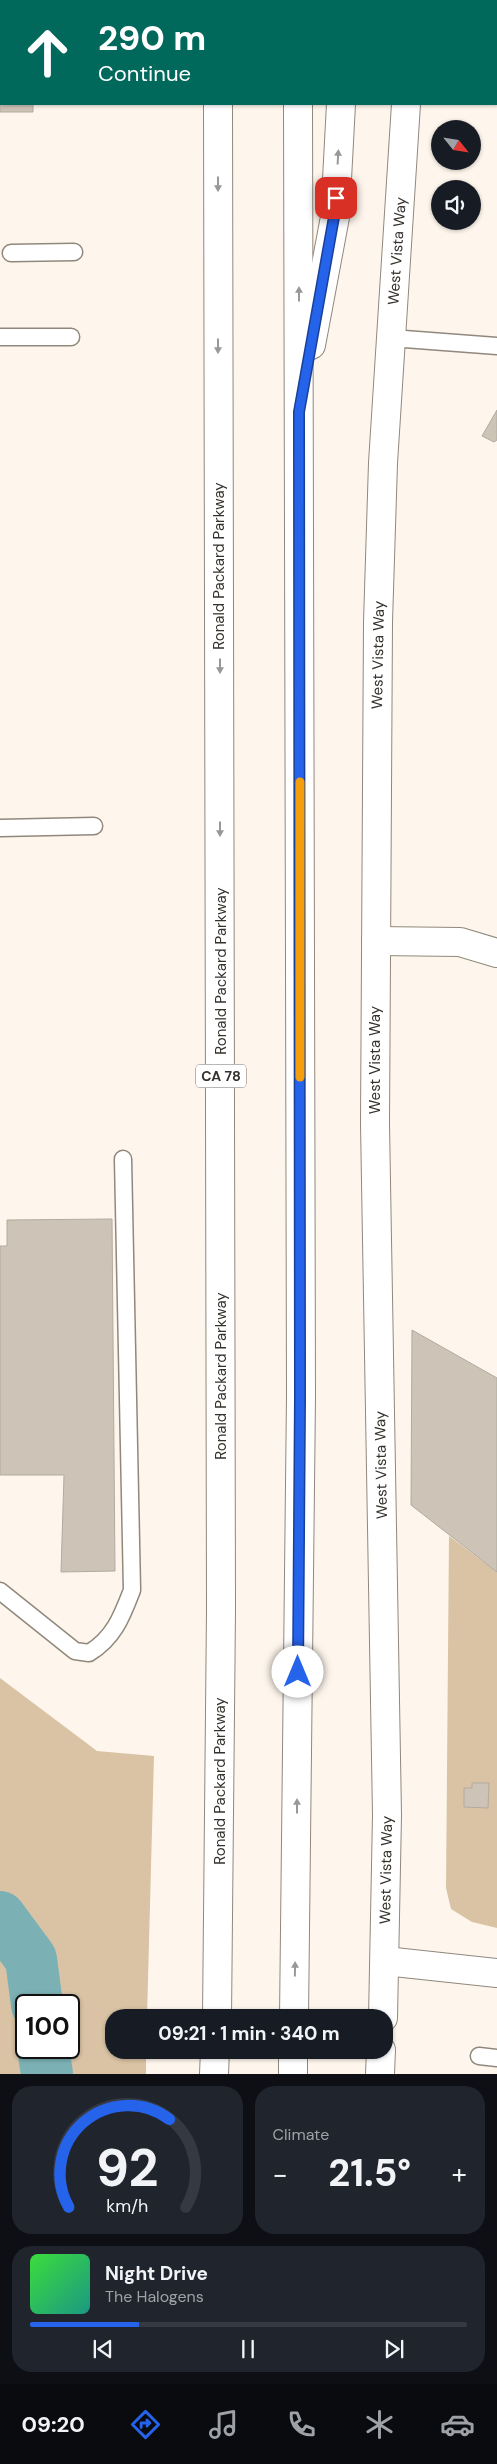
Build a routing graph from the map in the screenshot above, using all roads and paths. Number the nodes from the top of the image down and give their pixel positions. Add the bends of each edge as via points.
1 (216, 105) edge
2 (298, 105) edge
3 (341, 105) edge
4 (406, 105) edge
5 (74, 252) dead end
6 (11, 253) dead end
7 (71, 337) dead end
8 (0, 338) edge
9 (391, 338) junction
10 (497, 346) edge
11 (299, 412) junction
12 (94, 826) dead end
13 (0, 828) edge
14 (376, 941) junction
15 (497, 954) edge
16 (123, 1159) dead end
17 (0, 1592) edge
18 (385, 1961) junction
19 (497, 1974) edge
20 (217, 2009) edge
21 (294, 2009) edge
22 (382, 2009) edge
23 (479, 2056) dead end
24 (497, 2058) edge
25 (215, 2059) edge
26 (294, 2059) edge
27 (381, 2059) edge
28 (214, 2074) edge
29 (293, 2074) edge
30 (380, 2074) edge

1 -> 20 main road, Ronald Packard Parkway / CA 78 via 221,1610
11 -> 2 main road
11 -> 3 main road via 334,217
4 - 9 main road, West Vista Way
5 - 6 lane
7 - 8 lane
9 - 10 lane
9 - 14 main road, West Vista Way via 378,612
21 -> 11 main road via 300,1406
12 - 13 lane
14 - 15 main road via 460,942
14 - 18 main road, West Vista Way via 375,1124 387,1815
16 - 17 lane via 132,1590 120,1622 102,1645 88,1653 75,1650
18 - 19 main road
18 - 22 main road, West Vista Way
23 - 24 lane
25 - 28 main road
26 - 29 main road
27 - 30 main road

